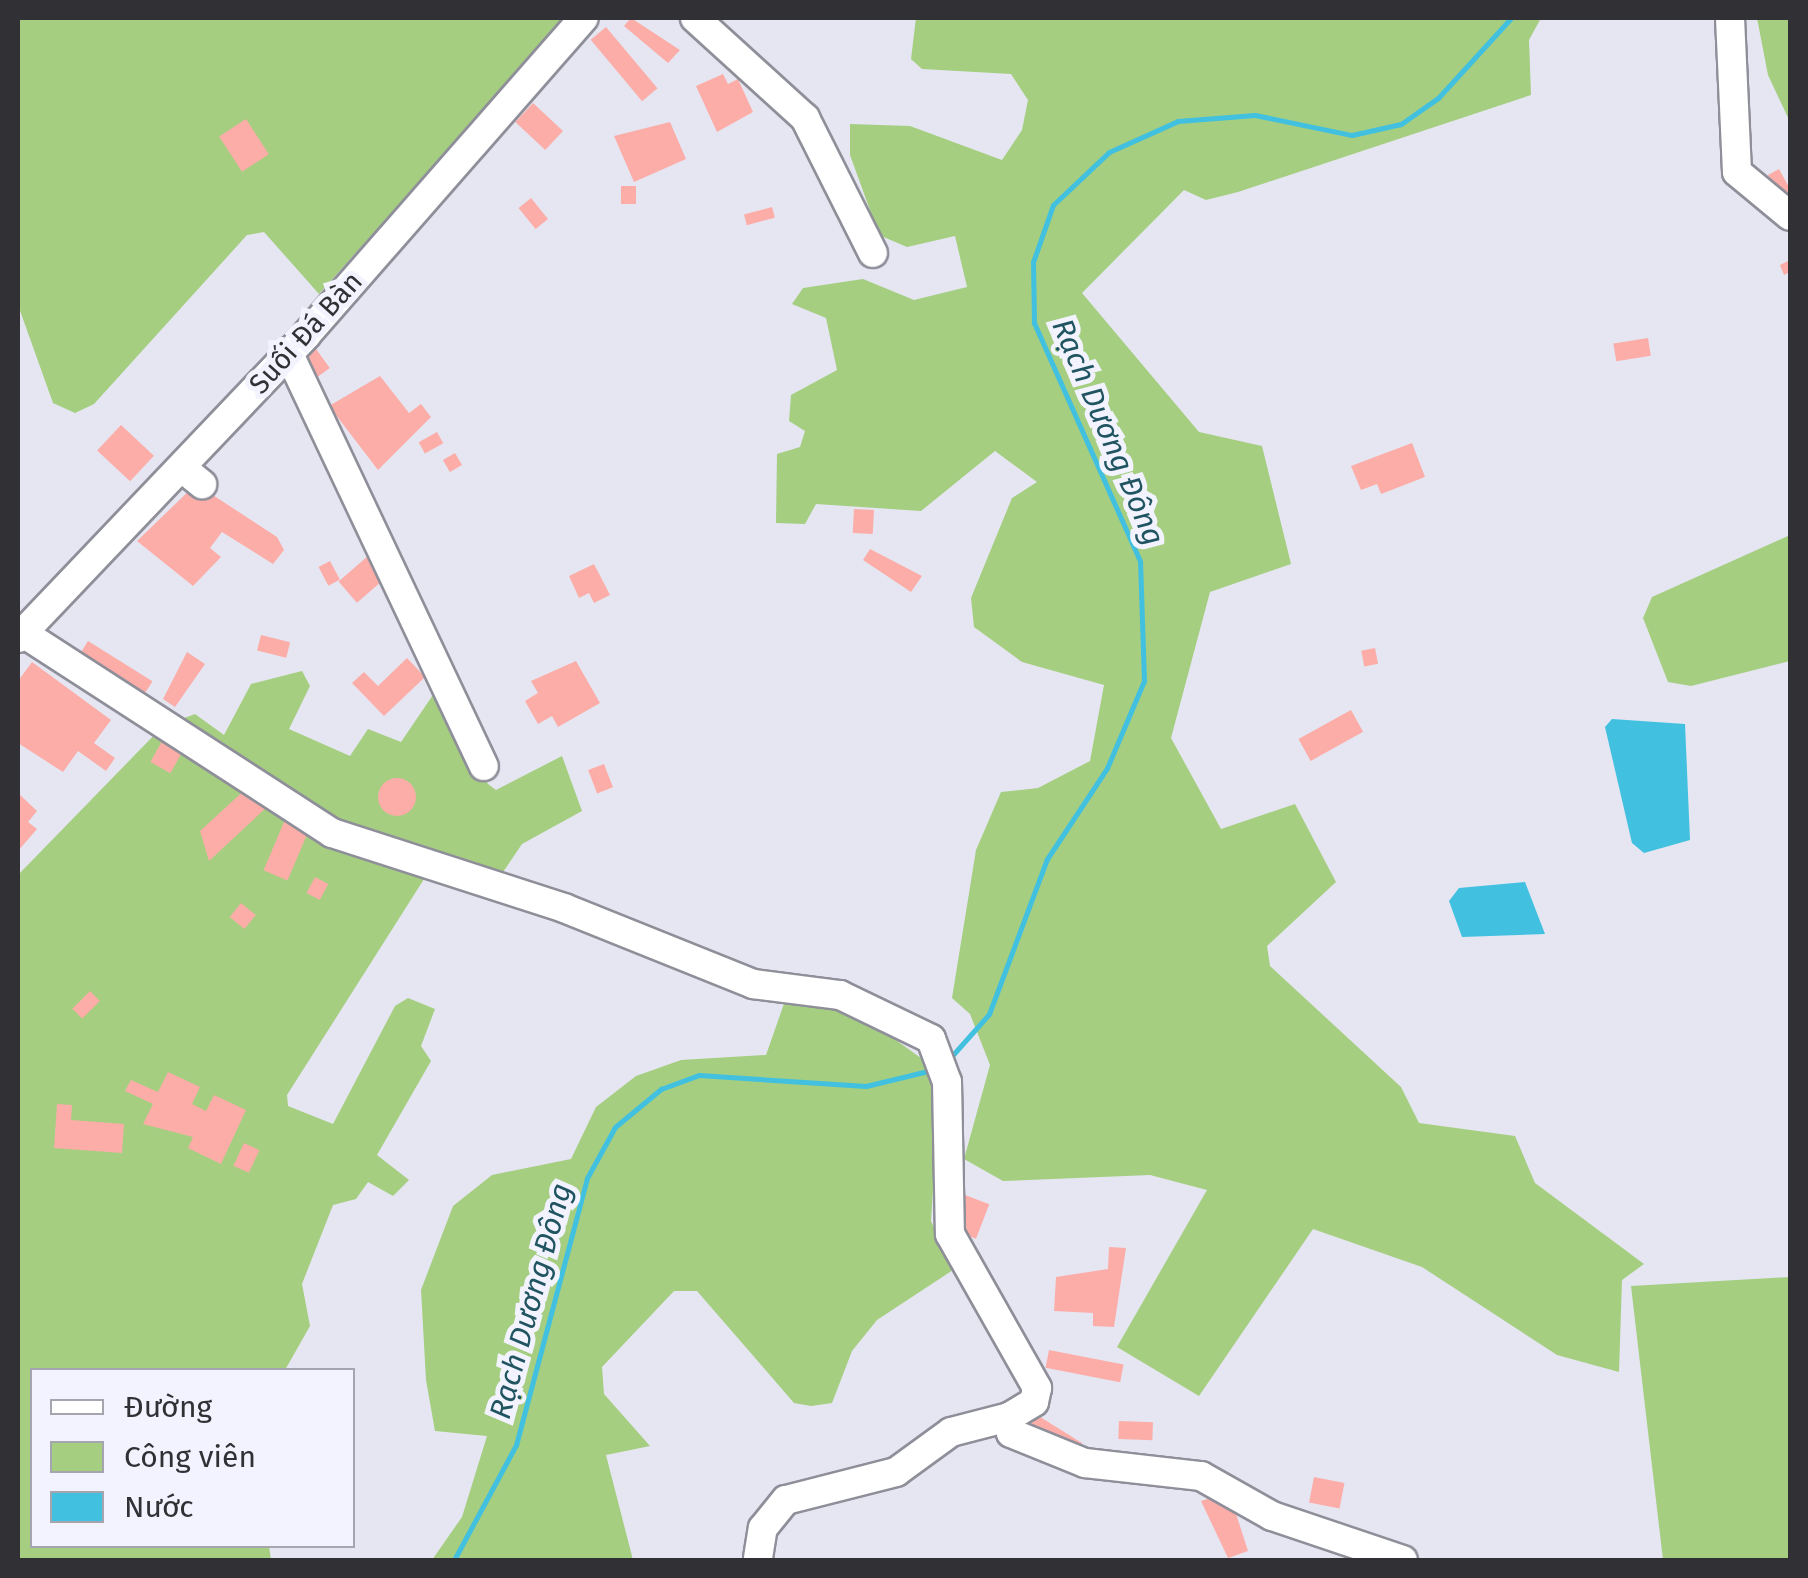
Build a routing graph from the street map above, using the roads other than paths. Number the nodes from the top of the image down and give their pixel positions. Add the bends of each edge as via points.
1 (584, 18) edge
2 (695, 18) edge
3 (1730, 18) edge
4 (1790, 216) edge
5 (873, 253) dead end
6 (288, 352) junction
7 (20, 636) edge
8 (484, 766) dead end
9 (1010, 1417) junction
10 (758, 1558) dead end
11 (1402, 1560) edge

1 - 6 street, Suối Đá Bàn
2 - 5 street via 805,118
3 - 4 street via 1737,172
6 - 7 street, Suối Đá Bàn via 192,476
6 - 8 street
7 - 9 street via 332,833 564,908 754,984 840,995 931,1039 948,1082 950,1234 1036,1388 1034,1402
9 - 10 street via 951,1432 896,1472 786,1500 763,1528
9 - 11 street via 1019,1442 1085,1463 1201,1476 1272,1516

